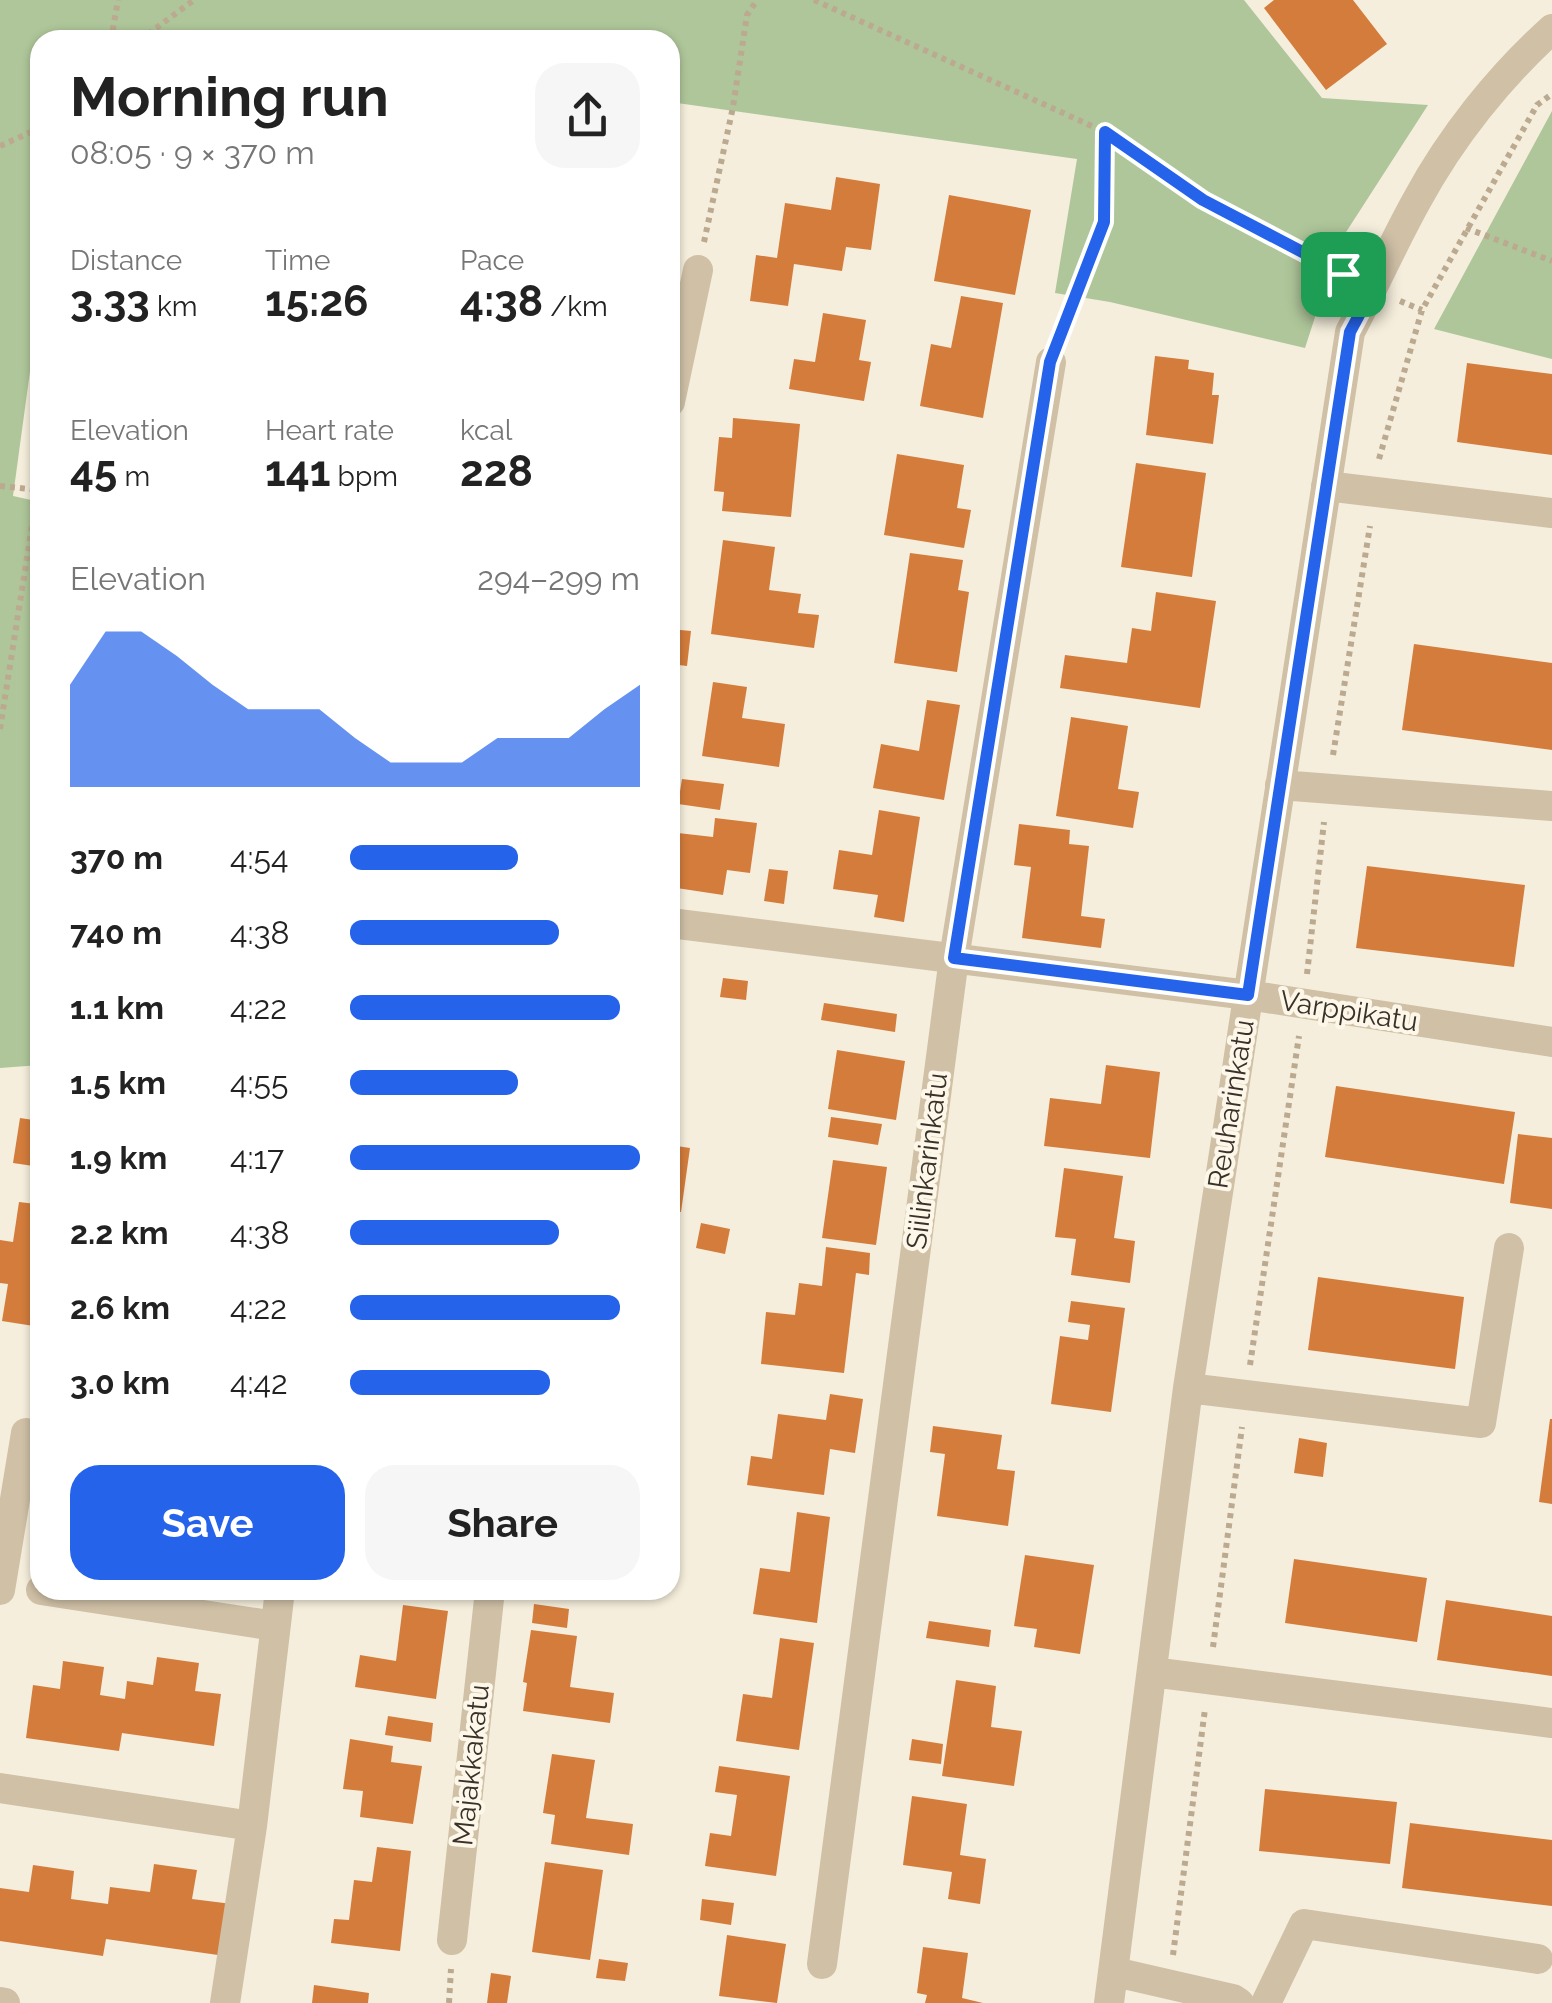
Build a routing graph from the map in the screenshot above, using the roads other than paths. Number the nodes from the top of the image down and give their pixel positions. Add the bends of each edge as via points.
1 (1552, 29) edge
2 (698, 270) road end
3 (680, 355) edge
4 (1050, 362) road end
5 (1326, 486) junction
6 (1552, 512) edge
7 (1280, 785) junction
8 (1552, 806) edge
9 (680, 924) edge
10 (954, 958) junction
11 (1248, 995) junction
12 (1552, 1042) edge
13 (1508, 1248) dead end
14 (1188, 1388) junction
15 (26, 1432) dead end
16 (0, 1587) edge
17 (30, 1589) edge
18 (106, 1600) edge
19 (279, 1600) edge
20 (489, 1600) edge
21 (276, 1626) junction
22 (1152, 1672) junction
23 (1552, 1723) edge
24 (0, 1788) edge
25 (252, 1826) junction
26 (452, 1940) dead end
27 (1538, 1958) dead end
28 (822, 1964) dead end
29 (1115, 1972) junction
30 (224, 2003) edge
31 (1109, 2003) edge
32 (1239, 2003) edge
33 (1266, 2003) edge

1 - 5 street, Reuharinkatu via 1468,120 1418,198 1350,332
2 - 3 street
4 - 10 street, Siilinkarinkatu
5 - 6 street
5 - 7 street, Reuharinkatu
7 - 8 street
7 - 11 street, Reuharinkatu
9 - 10 street, Varppikatu
10 - 11 street, Varppikatu
10 - 28 street, Siilinkarinkatu
11 - 12 street, Varppikatu
11 - 14 street, Reuharinkatu
13 - 14 street via 1482,1423
14 - 22 street, Reuharinkatu
15 - 16 street
16 - 17 street
18 - 21 street
19 - 21 street
20 - 26 street, Majakkakatu
21 - 25 street
22 - 23 street
22 - 29 street, Reuharinkatu
24 - 25 street
25 - 30 street
27 - 33 street via 1304,1924
29 - 31 street, Reuharinkatu
29 - 32 street

